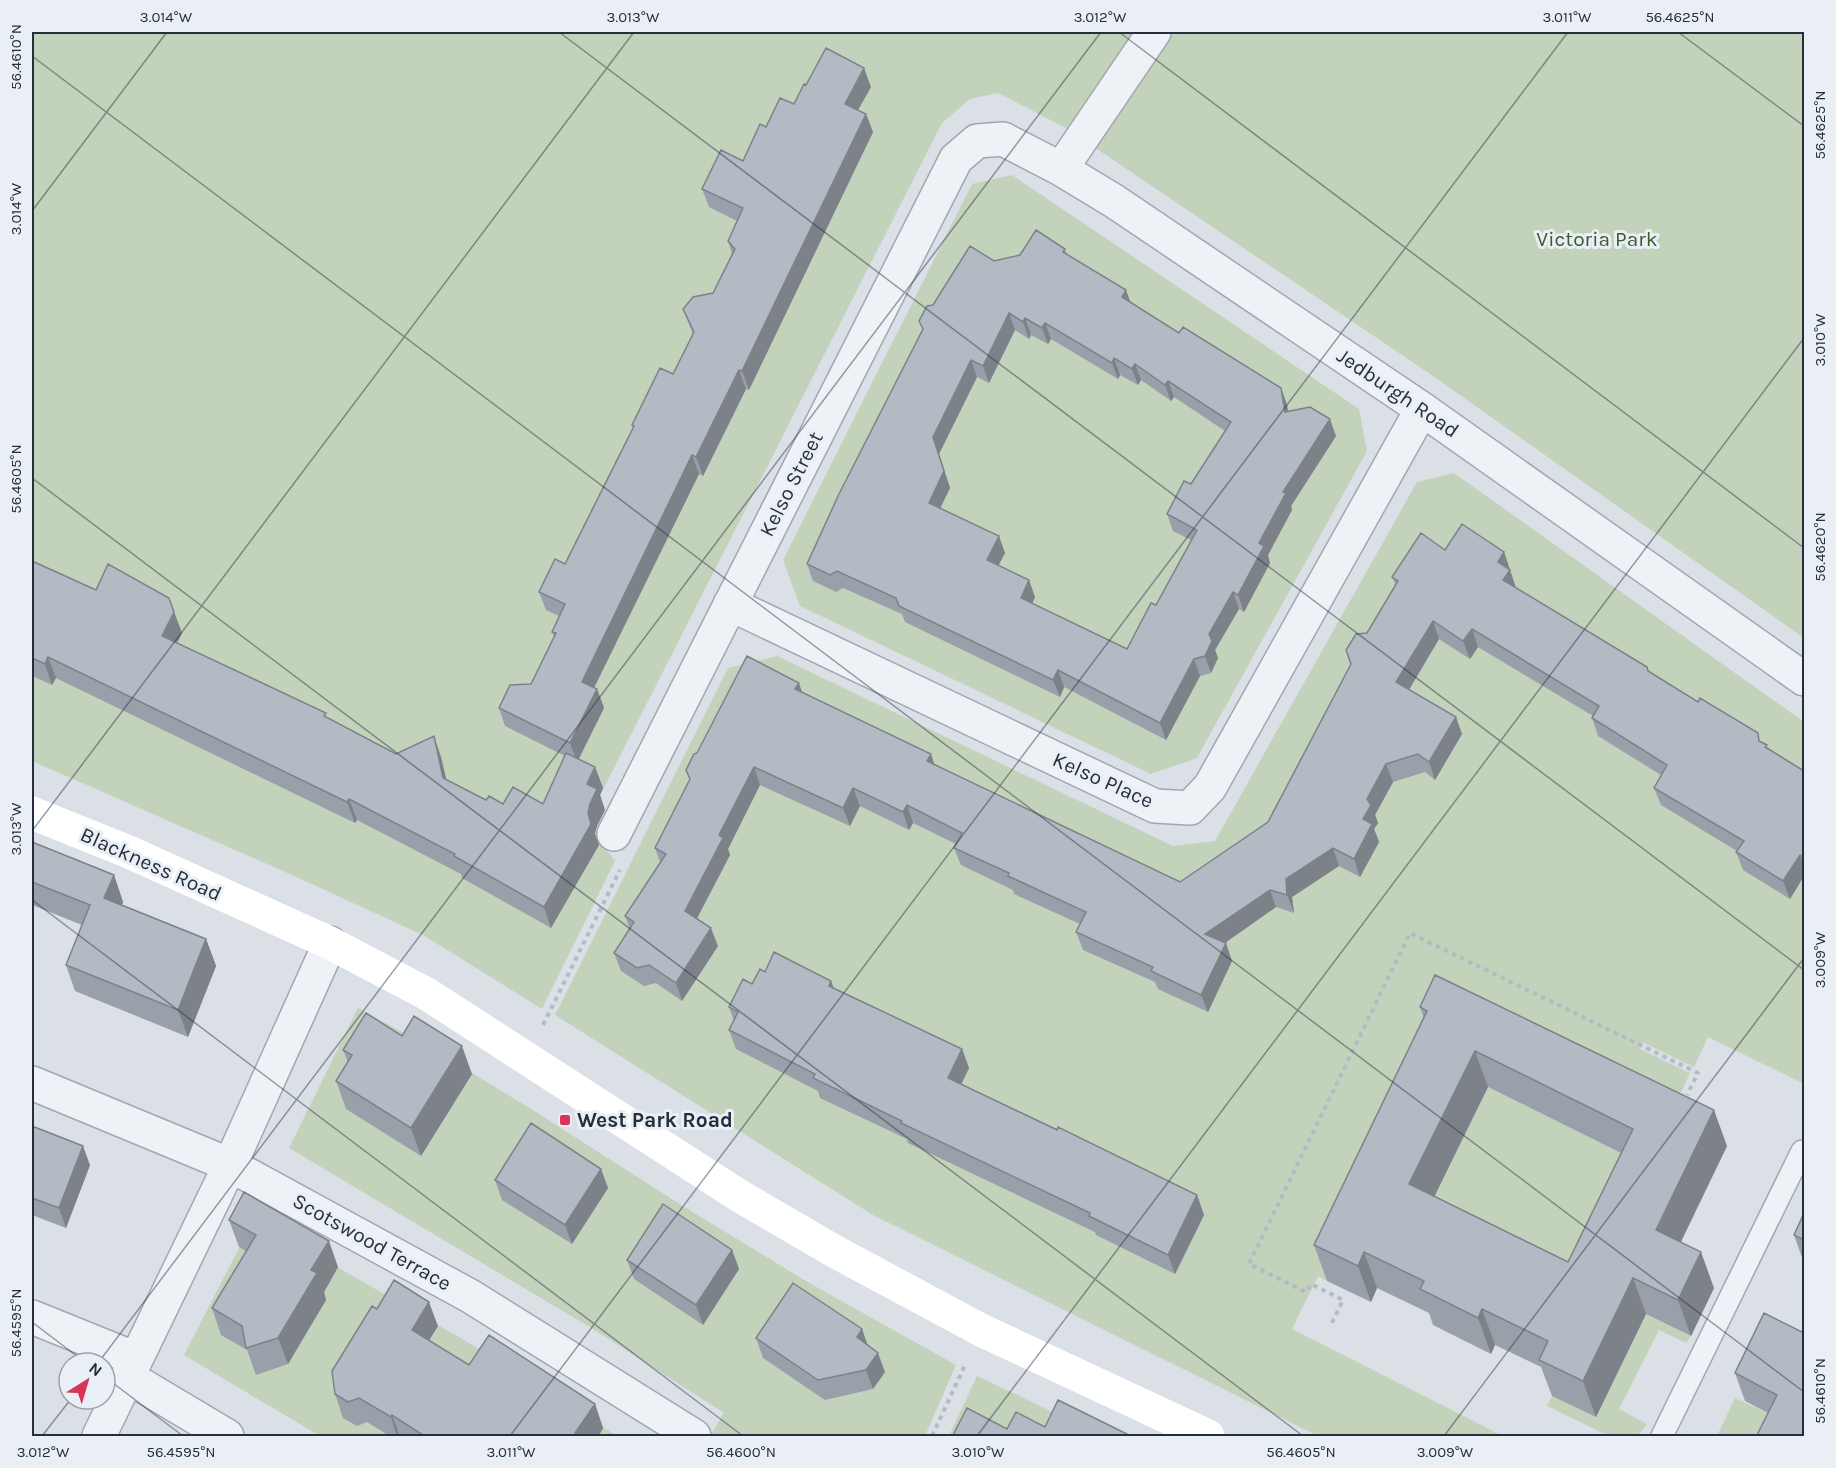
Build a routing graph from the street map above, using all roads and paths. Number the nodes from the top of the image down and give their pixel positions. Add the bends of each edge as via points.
1 (1154, 32) edge
2 (977, 141) joint
3 (1061, 169) junction
4 (1422, 409) junction
5 (730, 604) junction
6 (1804, 679) edge
7 (32, 813) edge
8 (614, 834) dead end
9 (620, 869) dead end
10 (330, 944) junction
11 (527, 1058) junction
12 (32, 1083) edge
13 (1688, 1095) edge
14 (1802, 1151) dead end
15 (230, 1165) junction
16 (32, 1317) edge
17 (1332, 1323) dead end
18 (981, 1330) junction
19 (132, 1368) junction
20 (99, 1437) edge
21 (227, 1437) edge
22 (694, 1437) edge
23 (932, 1437) edge
24 (1208, 1437) edge
25 (1662, 1437) edge

1 - 3 street
2 - 3 street, Jedburgh Road via 1003,139
2 - 5 street, Kelso Street via 956,159
3 - 4 street, Jedburgh Road
4 - 5 street, Kelso Place via 1210,787 1190,808 1155,806
4 - 6 street, Jedburgh Road
5 - 8 street, Kelso Street
7 - 10 street, Blackness Road via 129,852
9 - 11 path
10 - 11 street, Blackness Road via 427,994
10 - 15 street
11 - 18 street, Blackness Road via 738,1195
12 - 15 street, Scotswood Terrace
13 - 17 path via 1698,1073 1410,933 1249,1264 1306,1292 1311,1284 1343,1300
14 - 25 lane
15 - 19 street
15 - 22 street, Scotswood Terrace via 470,1296
16 - 19 street
18 - 23 path
18 - 24 street, Blackness Road
19 - 20 street
19 - 21 street

